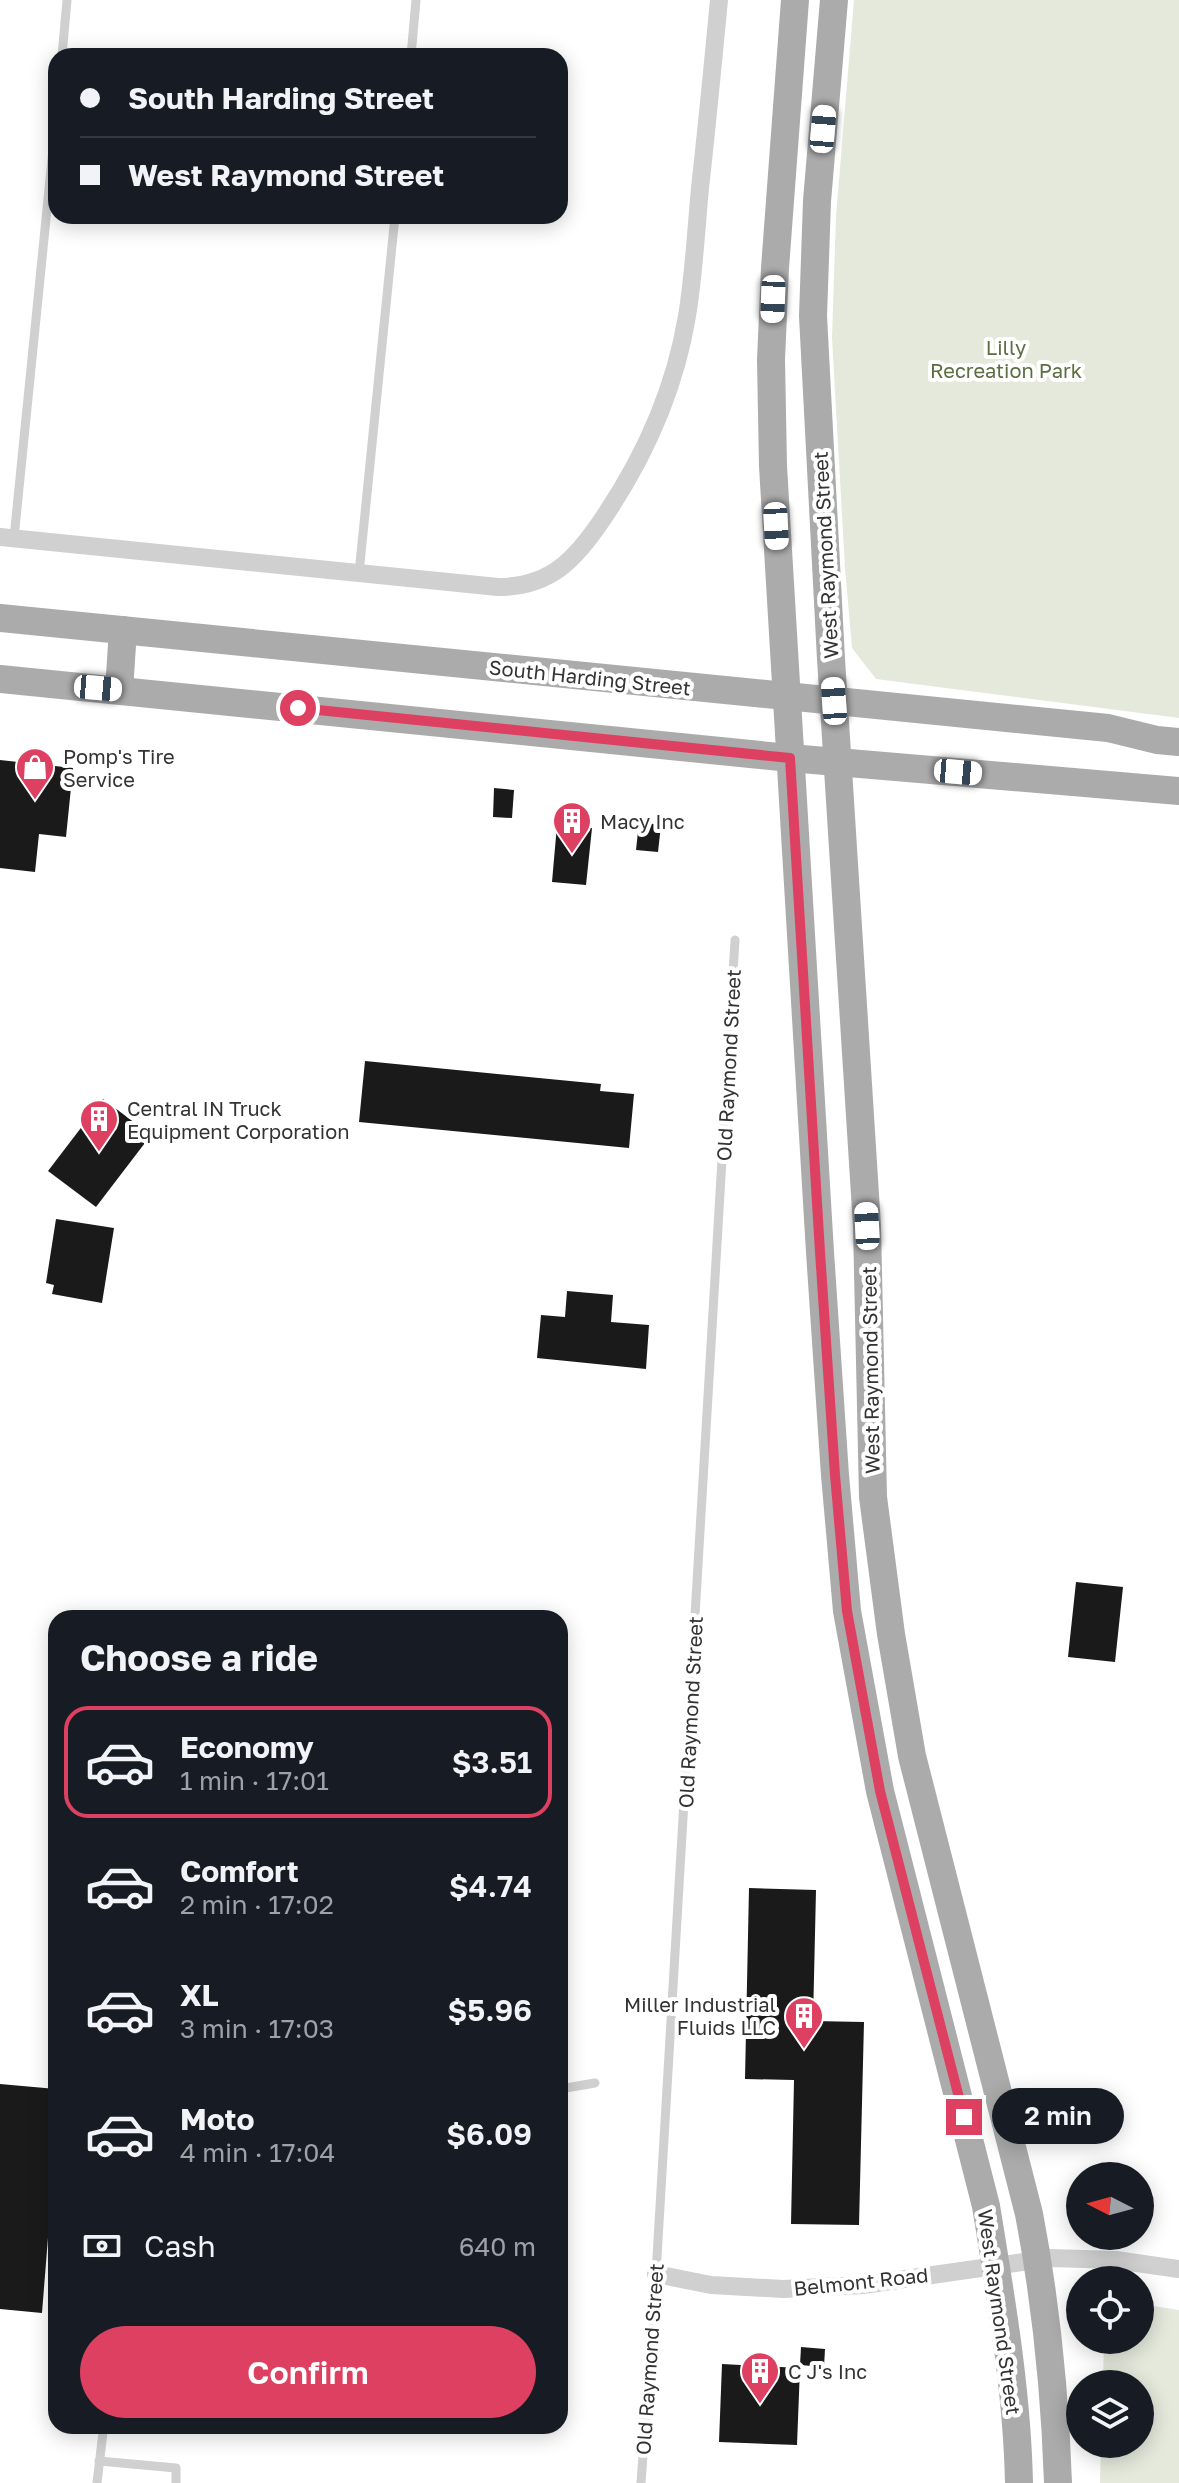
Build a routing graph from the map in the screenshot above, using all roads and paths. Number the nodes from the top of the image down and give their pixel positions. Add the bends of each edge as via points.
1 (67, 0) edge
2 (416, 0) edge
3 (719, 0) edge
4 (795, 0) edge
5 (834, 0) edge
6 (63, 48) edge
7 (412, 48) edge
8 (48, 187) edge
9 (394, 224) edge
10 (7, 538) edge
11 (359, 573) junction
12 (0, 618) edge
13 (123, 630) junction
14 (0, 679) edge
15 (119, 690) junction
16 (787, 697) junction
17 (834, 701) junction
18 (1179, 742) edge
19 (790, 758) junction
20 (838, 762) junction
21 (1179, 791) edge
22 (735, 940) dead end
23 (595, 2083) dead end
24 (568, 2088) edge
25 (1018, 2262) junction
26 (1179, 2269) edge
27 (656, 2274) junction
28 (103, 2434) edge
29 (99, 2461) junction
30 (97, 2483) edge
31 (176, 2483) edge
32 (641, 2483) edge
33 (1019, 2483) edge
34 (1058, 2483) edge

1 - 6 lane
2 - 7 lane
3 - 11 street via 686,318 661,412 610,509 573,558 549,577 525,585
4 - 16 main road, West Raymond Street via 771,360
5 - 17 main road, West Raymond Street via 813,316
8 - 10 lane
9 - 11 lane
10 - 11 street
12 - 13 main road, South Harding Street
13 - 15 main road
13 - 16 main road, South Harding Street
14 - 15 main road
15 - 19 main road
16 - 17 main road, South Harding Street
16 - 19 main road, West Raymond Street
17 - 18 main road, South Harding Street via 1108,728
17 - 20 main road, West Raymond Street
19 - 20 main road
19 - 25 main road, West Raymond Street via 847,1611 880,1791 979,2176
20 - 21 main road
20 - 25 main road, West Raymond Street via 867,1226 873,1497 879,1551 918,1781 1022,2179
22 - 27 lane, Old Raymond Street
23 - 24 lane
25 - 26 street, Belmont Road via 1102,2259
25 - 27 street, Belmont Road via 801,2289 711,2285
25 - 33 main road, West Raymond Street via 1011,2376
25 - 34 main road, West Raymond Street via 1052,2377
27 - 32 lane, Old Raymond Street
28 - 29 lane
29 - 30 lane
29 - 31 lane via 176,2468

